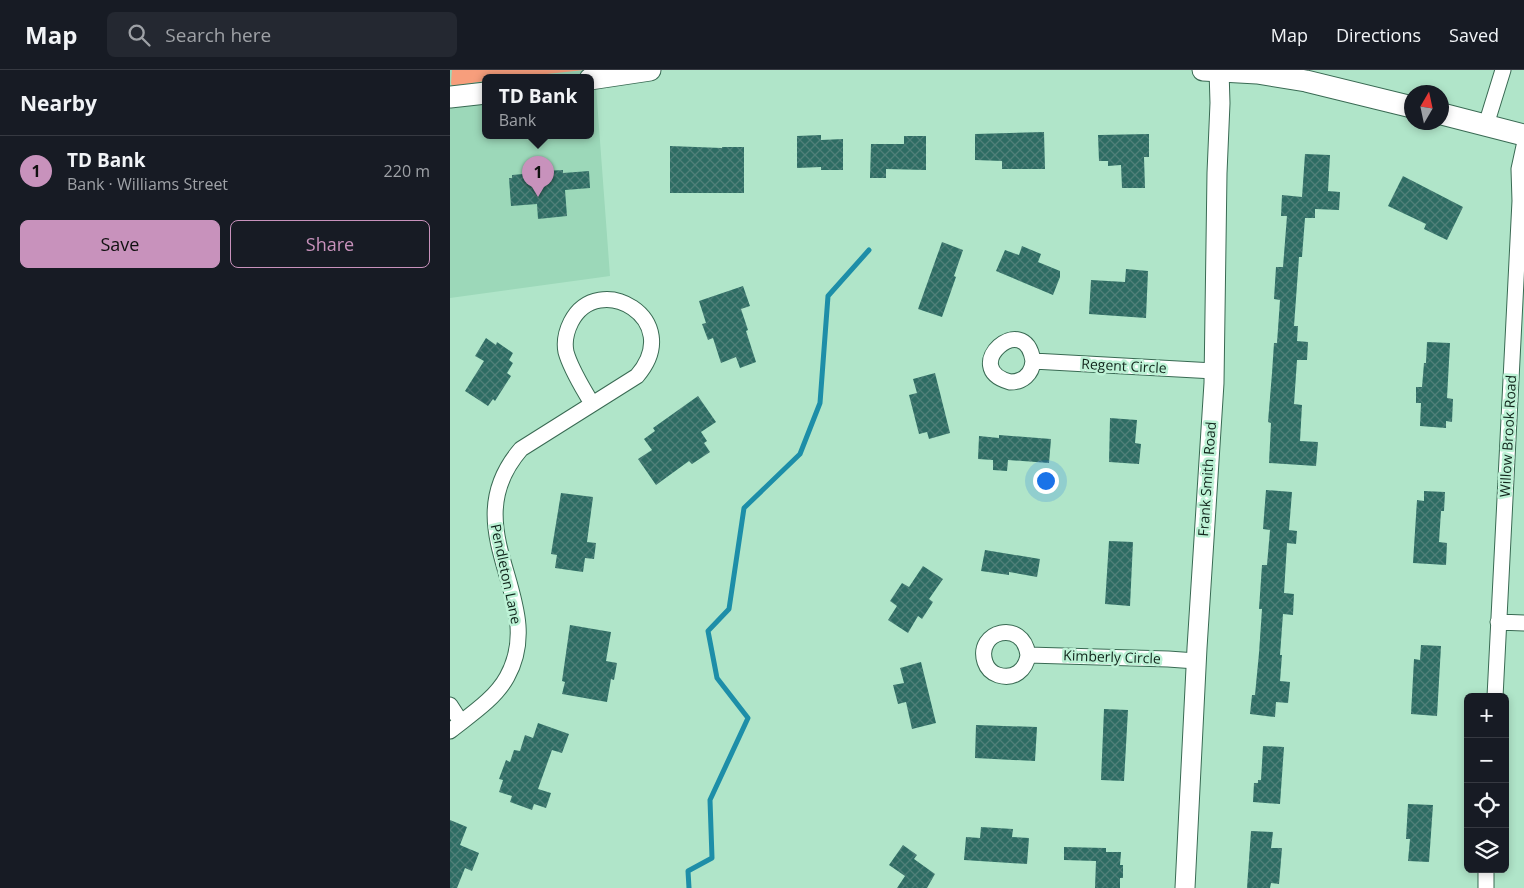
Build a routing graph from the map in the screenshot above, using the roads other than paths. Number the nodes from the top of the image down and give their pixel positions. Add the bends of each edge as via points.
1 (650, 70) edge
2 (1213, 70) edge
3 (1503, 70) edge
4 (594, 78) edge
5 (482, 93) edge
6 (450, 97) edge
7 (1404, 105) edge
8 (1449, 116) edge
9 (1486, 126) junction
10 (1524, 135) edge
11 (1524, 146) edge
12 (1033, 361) dead end
13 (1214, 371) junction
14 (592, 404) junction
15 (1498, 622) junction
16 (1524, 623) edge
17 (1028, 655) dead end
18 (1196, 661) junction
19 (1495, 693) edge
20 (450, 705) edge
21 (456, 727) edge
22 (1486, 873) edge
23 (1185, 888) edge
24 (1486, 888) edge

1 - 4 main road
2 - 7 main road via 1306,81
2 - 13 street, Frank Smith Road via 1220,103
3 - 9 street
5 - 6 main road
8 - 9 main road
9 - 10 main road
11 - 15 street, Willow Brook Road via 1519,169
12 - 13 street, Regent Circle
13 - 18 street, Frank Smith Road
14 - 14 street, Pendleton Lane via 569,362 565,340 568,328 580,310 590,304 601,300 623,302 642,315 648,324 652,341 650,357 637,376
14 - 21 street, Pendleton Lane via 521,449 504,473 496,501 495,531 515,601 518,623 515,661 497,692
15 - 16 street
15 - 19 street, Willow Brook Road
17 - 18 street, Kimberly Circle
18 - 23 street, Frank Smith Road
20 - 21 street
22 - 24 street

